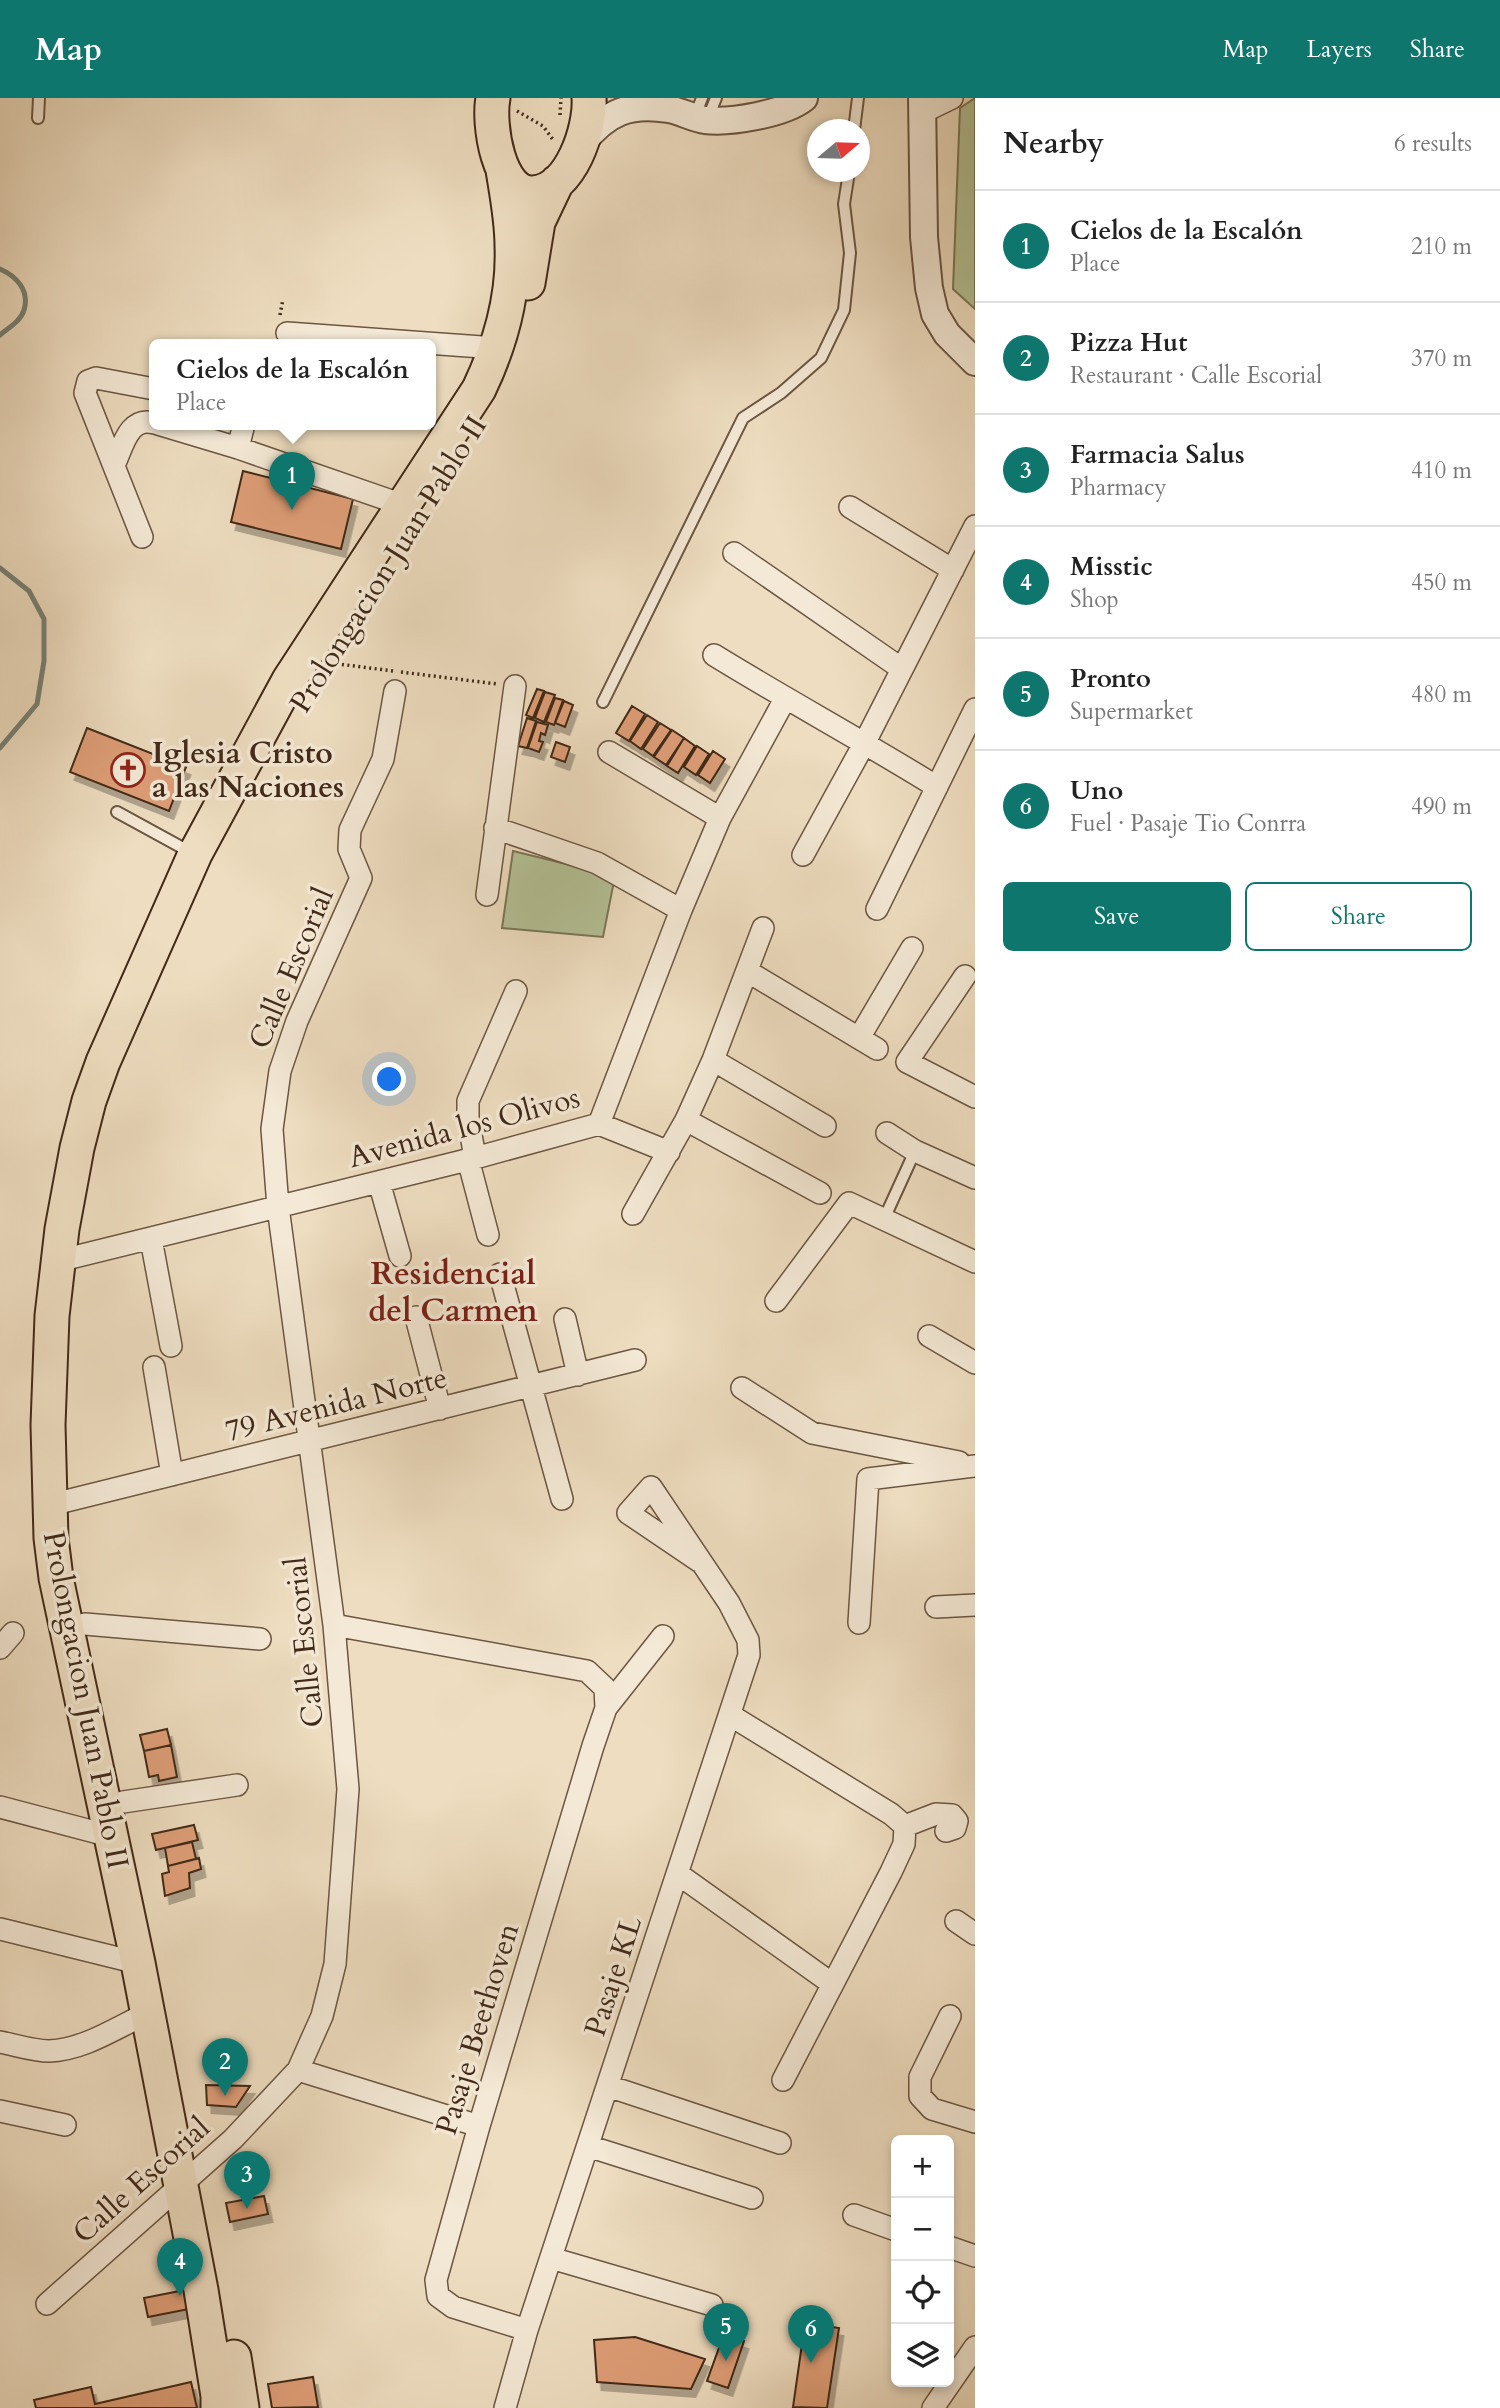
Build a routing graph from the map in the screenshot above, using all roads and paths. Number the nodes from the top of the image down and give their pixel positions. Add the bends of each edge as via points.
1 (39, 98) edge
2 (561, 98) edge
3 (589, 98) edge
4 (804, 98) edge
5 (858, 98) edge
6 (952, 98) edge
7 (492, 101) edge
8 (660, 104) edge
9 (922, 105) edge
10 (705, 109) edge
11 (38, 118) dead end
12 (855, 119) edge
13 (561, 145) junction
14 (503, 170) junction
15 (847, 182) edge
16 (287, 333) dead end
17 (371, 339) edge
18 (436, 344) edge
19 (496, 348) junction
20 (975, 362) edge
21 (149, 388) edge
22 (149, 424) edge
23 (176, 430) edge
24 (242, 430) edge
25 (238, 448) junction
26 (115, 463) junction
27 (403, 505) junction
28 (850, 506) dead end
29 (975, 526) edge
30 (142, 537) dead end
31 (734, 553) dead end
32 (953, 570) junction
33 (714, 655) dead end
34 (322, 662) junction
35 (902, 669) junction
36 (515, 686) joint
37 (395, 691) dead end
38 (785, 699) junction
39 (603, 702) dead end
40 (975, 709) edge
41 (865, 742) junction
42 (609, 752) dead end
43 (937, 787) junction
44 (117, 812) dead end
45 (720, 818) junction
46 (495, 828) junction
47 (195, 854) junction
48 (803, 855) dead end
49 (487, 895) dead end
50 (877, 909) dead end
51 (681, 910) junction
52 (763, 928) dead end
53 (912, 948) dead end
54 (747, 971) junction
55 (965, 976) dead end
56 (516, 991) dead end
57 (713, 1060) junction
58 (975, 1097) edge
59 (686, 1120) junction
60 (599, 1124) junction
61 (825, 1126) dead end
62 (887, 1133) dead end
63 (915, 1151) junction
64 (669, 1152) junction
65 (471, 1158) junction
66 (975, 1178) edge
67 (379, 1182) junction
68 (820, 1193) dead end
69 (278, 1207) junction
70 (633, 1214) dead end
71 (884, 1219) junction
72 (488, 1235) dead end
73 (151, 1239) junction
74 (400, 1256) dead end
75 (67, 1259) junction
76 (975, 1262) edge
77 (500, 1274) dead end
78 (775, 1301) dead end
79 (416, 1317) dead end
80 (565, 1319) dead end
81 (929, 1336) dead end
82 (170, 1346) dead end
83 (635, 1360) dead end
84 (975, 1363) edge
85 (155, 1367) dead end
86 (578, 1375) junction
87 (530, 1386) junction
88 (742, 1388) dead end
89 (440, 1409) junction
90 (309, 1441) junction
91 (975, 1466) edge
92 (172, 1475) junction
93 (562, 1499) dead end
94 (59, 1503) junction
95 (699, 1561) dead end
96 (975, 1605) edge
97 (936, 1607) dead end
98 (859, 1623) dead end
99 (85, 1624) junction
100 (334, 1625) junction
101 (663, 1636) dead end
102 (260, 1639) dead end
103 (606, 1698) junction
104 (730, 1715) junction
105 (237, 1785) dead end
106 (123, 1802) junction
107 (0, 1807) edge
108 (905, 1826) junction
109 (946, 1831) dead end
110 (110, 1836) junction
111 (678, 1874) junction
112 (956, 1921) dead end
113 (0, 1929) edge
114 (975, 1934) edge
115 (138, 1963) junction
116 (831, 1983) junction
117 (950, 2016) dead end
118 (135, 2019) junction
119 (0, 2042) edge
120 (298, 2070) junction
121 (783, 2080) dead end
122 (608, 2086) junction
123 (0, 2111) edge
124 (975, 2122) edge
125 (65, 2125) dead end
126 (479, 2126) junction
127 (780, 2143) dead end
128 (588, 2146) junction
129 (189, 2178) junction
130 (752, 2198) dead end
131 (854, 2215) dead end
132 (891, 2228) edge
133 (954, 2249) edge
134 (975, 2256) edge
135 (551, 2258) junction
136 (47, 2304) dead end
137 (712, 2305) dead end
138 (527, 2330) junction
139 (975, 2347) edge
140 (218, 2408) edge
141 (242, 2408) edge
142 (505, 2408) edge
143 (933, 2408) edge

1 - 11 lane
2 - 13 path
3 - 13 main road, Prolongacion Juan Pablo II via 590,116
4 - 10 street via 755,118
5 - 12 lane
6 - 9 street
7 - 13 path via 528,116
7 - 14 main road, Prolongacion Juan Pablo II via 494,142
8 - 10 street
8 - 13 street via 624,109
9 - 20 street via 924,237 934,314
13 - 14 main road via 543,191 531,194 516,187
13 - 34 main road, Prolongacion Juan Pablo II via 540,215 518,322 488,404
14 - 19 main road, Prolongacion Juan Pablo II via 512,251 507,305
15 - 39 lane via 844,204 850,253 844,310 821,358 743,418
16 - 17 street
18 - 19 street
19 - 27 main road, Prolongacion Juan Pablo II via 479,388
21 - 26 street via 96,378 88,381 85,393
22 - 26 street via 130,430
23 - 25 street
24 - 25 street
25 - 27 street
26 - 30 street
27 - 47 main road, Prolongacion Juan Pablo II via 289,680
28 - 32 street
29 - 32 street
31 - 35 street
32 - 35 street
33 - 38 street
34 - 36 path
34 - 75 main road, Prolongacion Juan Pablo II via 240,813 118,1077
35 - 41 street
36 - 46 street
37 - 69 street, Calle Escorial via 383,759 350,830 349,849 361,878 297,1021 280,1071 272,1129
38 - 41 street
38 - 45 street, Avenida los Olivos
40 - 43 street
41 - 43 street
41 - 48 street
42 - 45 street
43 - 50 street
44 - 47 lane
45 - 51 street, Avenida los Olivos
46 - 49 street
46 - 51 street via 597,863
47 - 75 main road, Prolongacion Juan Pablo II via 89,1101 77,1148
51 - 60 street, Avenida los Olivos
52 - 54 street
53 - 54 street via 868,1043
54 - 57 street
55 - 58 street via 907,1062
56 - 65 street via 468,1101
57 - 59 street
57 - 61 street
59 - 64 street
59 - 68 street
60 - 64 street
60 - 65 street, Avenida los Olivos
62 - 63 street
63 - 66 street
63 - 71 lane
64 - 70 street
65 - 67 street, Avenida los Olivos
65 - 72 street
67 - 69 street, Avenida los Olivos
67 - 74 street
69 - 73 street, Avenida los Olivos
69 - 90 street, Calle Escorial
71 - 76 street
71 - 78 street via 849,1203
73 - 75 street, Avenida los Olivos
73 - 82 street
75 - 94 main road, Prolongacion Juan Pablo II via 52,1316 48,1425
77 - 87 street
79 - 89 street
80 - 86 street
81 - 84 street
83 - 86 street, 79 Avenida Norte
85 - 92 street
86 - 87 street, 79 Avenida Norte
87 - 89 street, 79 Avenida Norte
87 - 93 street
88 - 91 street via 812,1433
89 - 90 street, 79 Avenida Norte
90 - 92 street, 79 Avenida Norte
90 - 100 street, Calle Escorial
91 - 98 street via 868,1479
92 - 94 street, 79 Avenida Norte
94 - 99 main road, Prolongacion Juan Pablo II
94 - 110 main road, Prolongacion Juan Pablo II via 51,1538 60,1597
95 - 104 street, Pasaje KL via 748,1640 749,1656
96 - 97 street
99 - 102 street
99 - 106 main road, Prolongacion Juan Pablo II
100 - 103 street via 587,1671
100 - 120 street, Calle Escorial via 348,1789 335,1964 322,2016
101 - 103 street, Pasaje Beethoven
103 - 126 street, Pasaje Beethoven
104 - 108 street
104 - 111 street, Pasaje KL
105 - 106 street
106 - 129 main road, Prolongacion Juan Pablo II
107 - 110 street
108 - 109 street via 936,1814 952,1815 957,1821 955,1828
108 - 116 street via 904,1844
110 - 115 main road, Prolongacion Juan Pablo II
111 - 116 street
111 - 122 street, Pasaje KL
112 - 114 street
113 - 115 street
115 - 118 main road, Prolongacion Juan Pablo II
116 - 121 street
117 - 124 street via 920,2077 920,2096 932,2109
118 - 119 street via 62,2050 41,2051
118 - 129 main road, Prolongacion Juan Pablo II
120 - 126 street
120 - 129 street, Calle Escorial
122 - 127 street
122 - 128 street, Pasaje KL
123 - 125 street
126 - 138 street, Pasaje Beethoven via 436,2280 438,2296 453,2308
128 - 130 street
128 - 135 street, Pasaje KL
129 - 136 street, Calle Escorial
129 - 140 main road, Prolongacion Juan Pablo II
129 - 141 main road, Prolongacion Juan Pablo II via 225,2297
131 - 132 street
133 - 134 street
135 - 137 street
135 - 138 street, Pasaje KL
138 - 142 street, Pasaje KL
139 - 143 street

